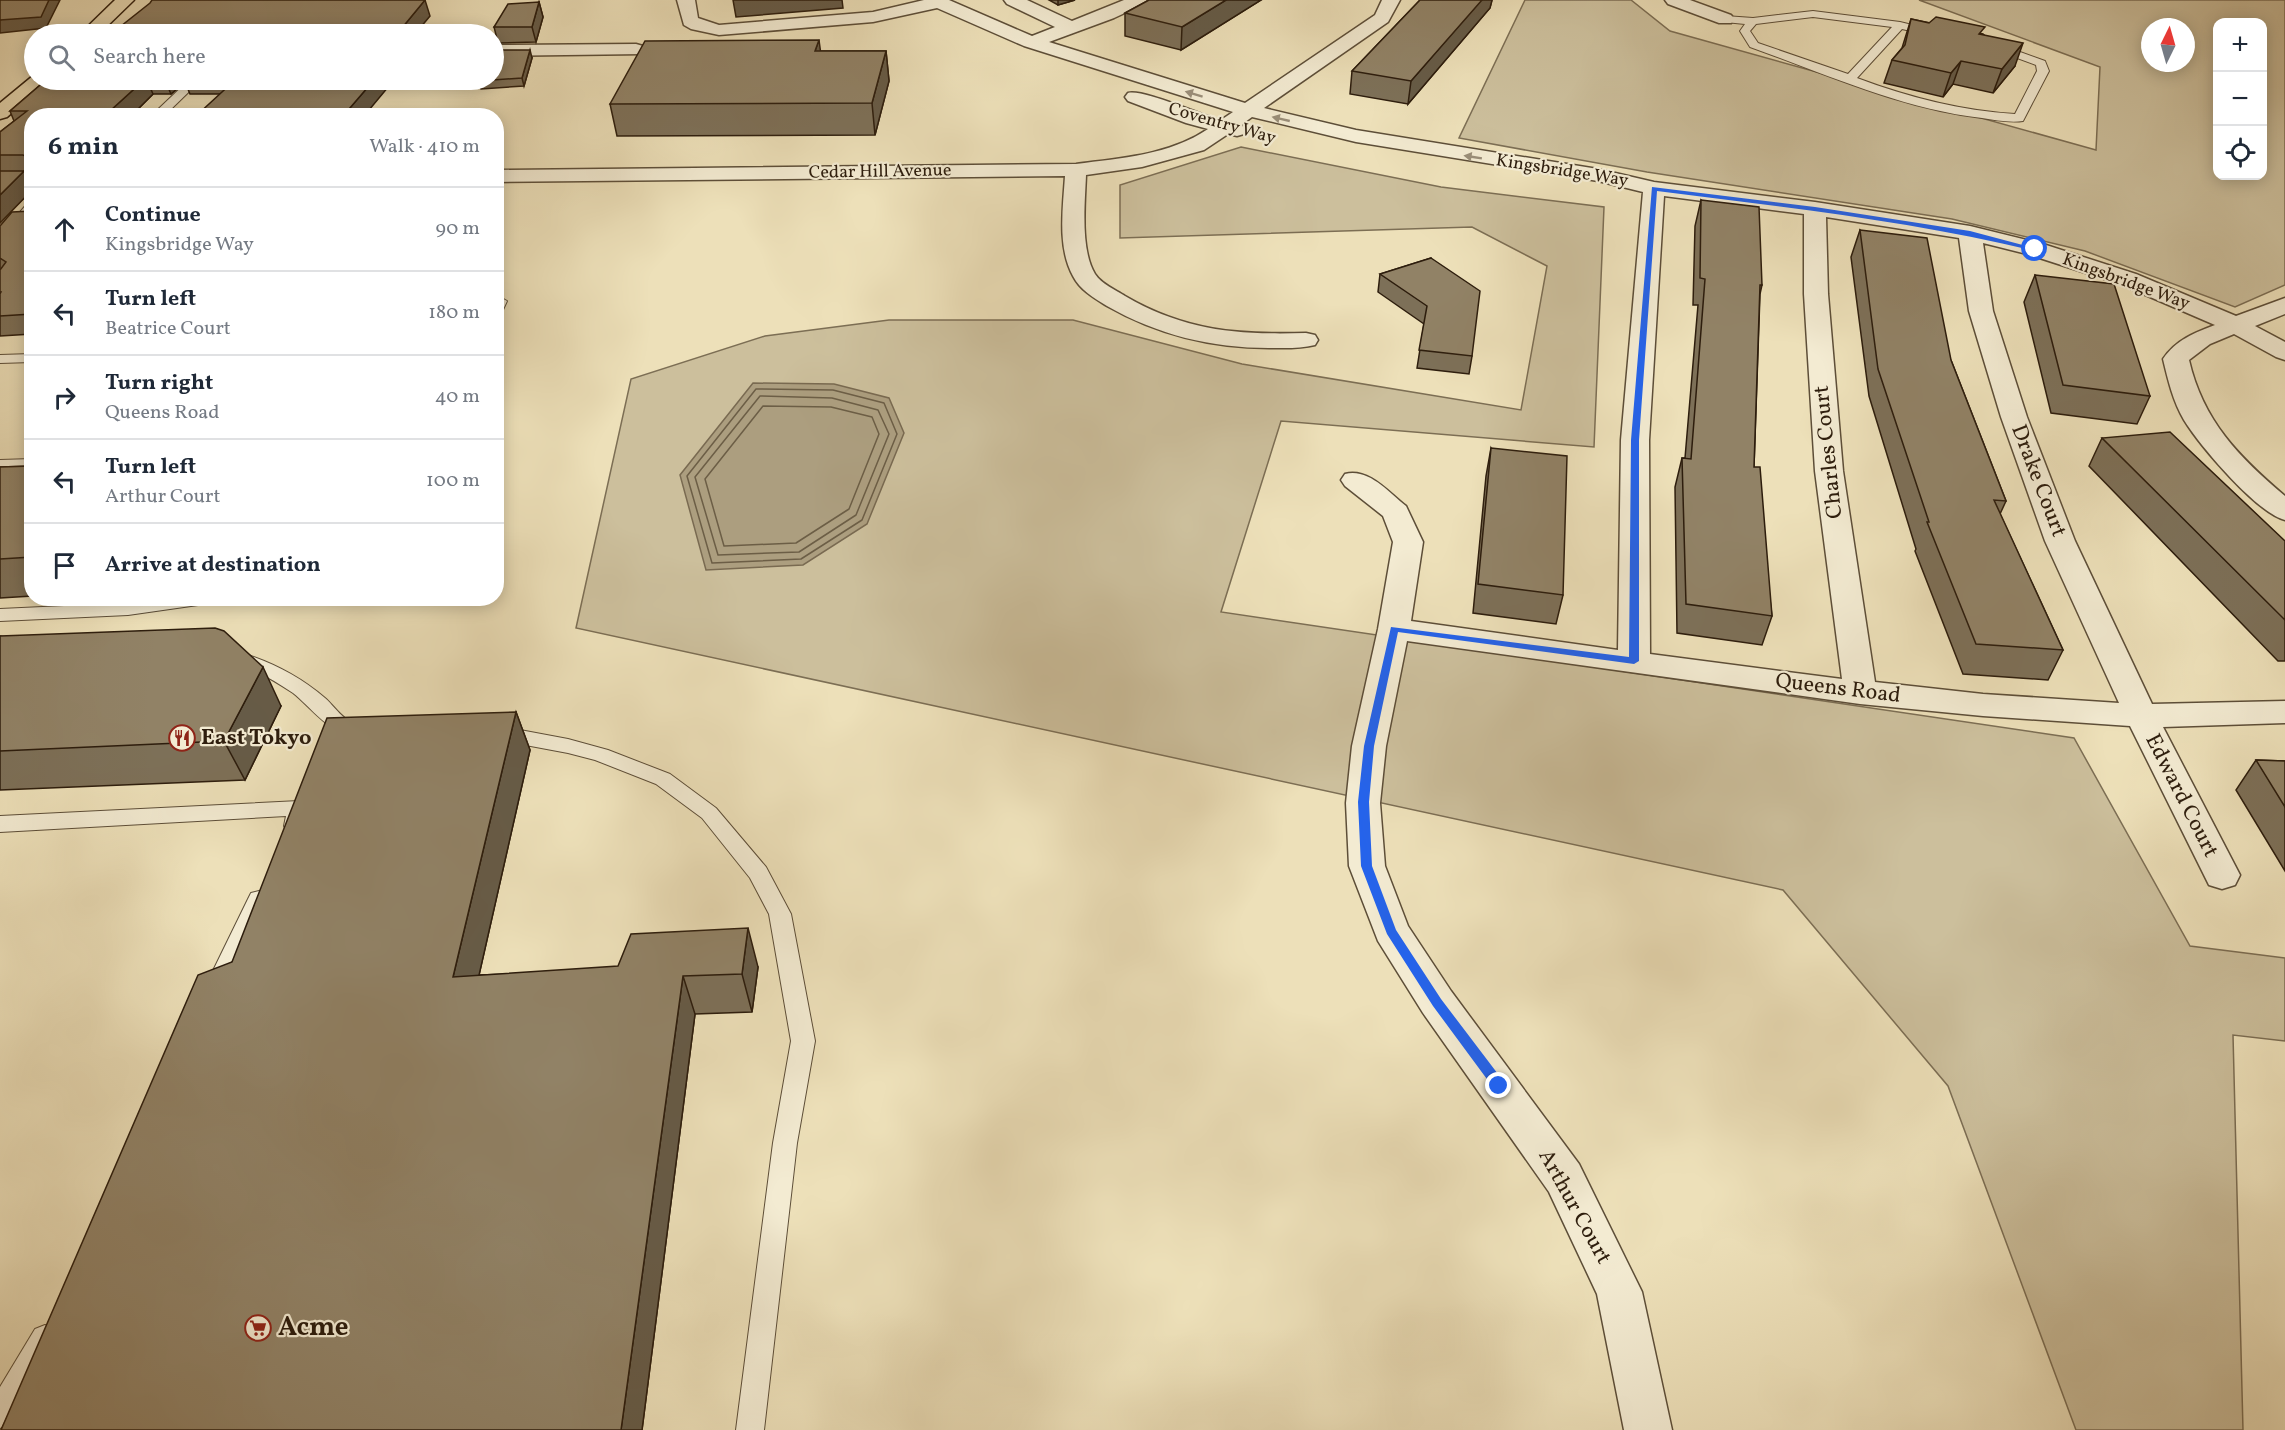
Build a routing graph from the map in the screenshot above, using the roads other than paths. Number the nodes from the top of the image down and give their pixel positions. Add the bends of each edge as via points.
1 (125, 0) edge
2 (686, 0) edge
3 (1013, 0) edge
4 (1138, 0) edge
5 (1391, 0) edge
6 (1674, 0) edge
7 (936, 1) edge
8 (1725, 19) joint
9 (1753, 21) junction
10 (100, 24) edge
11 (1900, 26) junction
12 (1072, 28) junction
13 (1945, 35) edge
14 (1031, 42) junction
15 (1978, 43) edge
16 (504, 51) edge
17 (641, 52) edge
18 (1850, 79) junction
19 (27, 90) edge
20 (184, 90) edge
21 (165, 108) edge
22 (1250, 111) junction
23 (0, 112) edge
24 (1226, 127) junction
25 (1260, 135) dead end
26 (1340, 153) dead end
27 (1076, 170) junction
28 (504, 176) edge
29 (0, 181) edge
30 (24, 181) edge
31 (1654, 188) junction
32 (1815, 209) junction
33 (24, 216) edge
34 (1970, 233) junction
35 (0, 243) edge
36 (2285, 305) edge
37 (2234, 324) junction
38 (1306, 340) dead end
39 (2285, 352) edge
40 (24, 358) edge
41 (0, 359) edge
42 (24, 464) edge
43 (0, 465) edge
44 (1355, 480) dead end
45 (2285, 511) edge
46 (149, 606) edge
47 (0, 615) edge
48 (1394, 629) junction
49 (214, 652) edge
50 (1634, 661) junction
51 (1860, 693) junction
52 (2285, 712) edge
53 (2140, 717) junction
54 (340, 726) junction
55 (375, 736) edge
56 (476, 737) edge
57 (330, 747) edge
58 (0, 824) edge
59 (285, 848) edge
60 (2222, 875) dead end
61 (269, 880) edge
62 (208, 1003) edge
63 (53, 1324) edge
64 (0, 1414) edge
65 (750, 1430) edge
66 (1648, 1430) edge

1 - 10 main road
2 - 7 street via 690,21 719,30 873,17
3 - 12 street
4 - 12 street
5 - 22 street, Cedar Hill Avenue via 1382,18
6 - 8 street
7 - 14 street
8 - 9 lane
9 - 11 lane via 1813,14
9 - 18 lane via 1745,31 1754,45
11 - 13 lane
11 - 18 lane
12 - 14 street
22 -> 14 street, Coventry Way
14 - 24 street, Coventry Way via 1041,52 1115,89 1193,119
15 - 18 lane via 2041,63 2043,71 2019,118 1992,118 1884,93
16 - 17 street
19 - 23 main road
20 - 21 lane
22 - 24 street, Cedar Hill Avenue
31 -> 22 street, Kingsbridge Way via 1598,175 1356,136
24 - 25 street, Coventry Way
24 - 27 street, Cedar Hill Avenue via 1197,146 1142,161
26 - 31 street via 1522,179
27 - 28 street, Cedar Hill Avenue
27 - 38 street via 1076,251 1085,278 1109,296 1134,313 1168,327 1210,337 1255,342
29 - 30 street
31 - 32 street, Kingsbridge Way
31 - 50 street via 1635,440
32 - 34 street, Kingsbridge Way
32 - 51 street, Charles Court via 1816,294 1829,471
33 - 35 lane
34 - 37 street, Kingsbridge Way via 2128,279
34 - 53 street, Drake Court via 1981,311 2014,417 2060,541
36 - 37 street
37 - 39 street, Kingsbridge Way
37 - 45 street via 2195,342 2175,359 2182,386 2197,419 2244,476
40 - 41 lane
42 - 43 lane
44 - 48 street, Arthur Court via 1396,512 1408,542
46 - 47 lane
48 - 50 street, Queens Road
48 - 66 street, Arthur Court via 1369,746 1364,802 1367,866 1391,931 1437,1002 1564,1178 1619,1292
49 - 54 lane via 248,660 284,678 318,703
50 - 51 street, Queens Road
51 - 53 street, Queens Road
52 - 53 street, Queens Road
53 - 60 street, Edward Court
54 - 55 lane
54 - 57 lane
56 - 65 lane via 520,737 568,746 663,779 709,813 758,873 780,914 803,1041 785,1143
58 - 59 lane via 304,798
61 - 62 lane
63 - 64 lane

